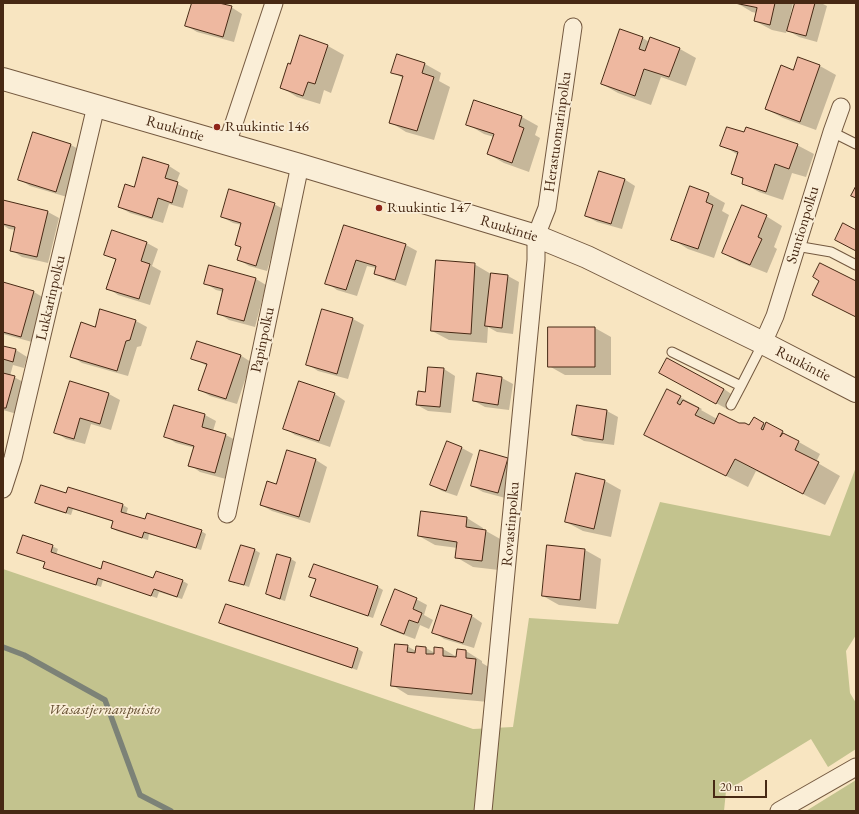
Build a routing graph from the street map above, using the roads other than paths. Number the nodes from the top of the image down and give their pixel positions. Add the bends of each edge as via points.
1 (274, 3) edge
2 (573, 27) dead end
3 (3, 79) edge
4 (96, 106) junction
5 (841, 107) dead end
6 (832, 132) junction
7 (227, 144) junction
8 (856, 144) edge
9 (300, 165) junction
10 (536, 236) junction
11 (796, 246) junction
12 (856, 265) edge
13 (763, 343) junction
14 (672, 352) dead end
15 (741, 386) junction
16 (856, 391) edge
17 (731, 406) dead end
18 (3, 489) edge
19 (227, 514) dead end
20 (856, 767) edge
21 (484, 811) edge
22 (779, 811) edge

1 - 7 street
2 - 10 street, Herastuomarinpolku via 547,208
3 - 4 street, Ruukintie
4 - 7 street, Ruukintie
4 - 18 street, Lukkarinpolku via 13,458
5 - 6 street, Suntionpolku
6 - 8 lane
6 - 11 street, Suntionpolku
7 - 9 street, Ruukintie
9 - 10 street, Ruukintie
9 - 19 street, Papinpolku
10 - 13 street, Ruukintie via 587,257
10 - 21 street, Rovastinpolku via 536,260
11 - 12 lane via 831,252
11 - 13 street, Suntionpolku via 775,316
13 - 15 lane
13 - 16 street, Ruukintie
14 - 15 lane
15 - 17 lane
20 - 22 street

